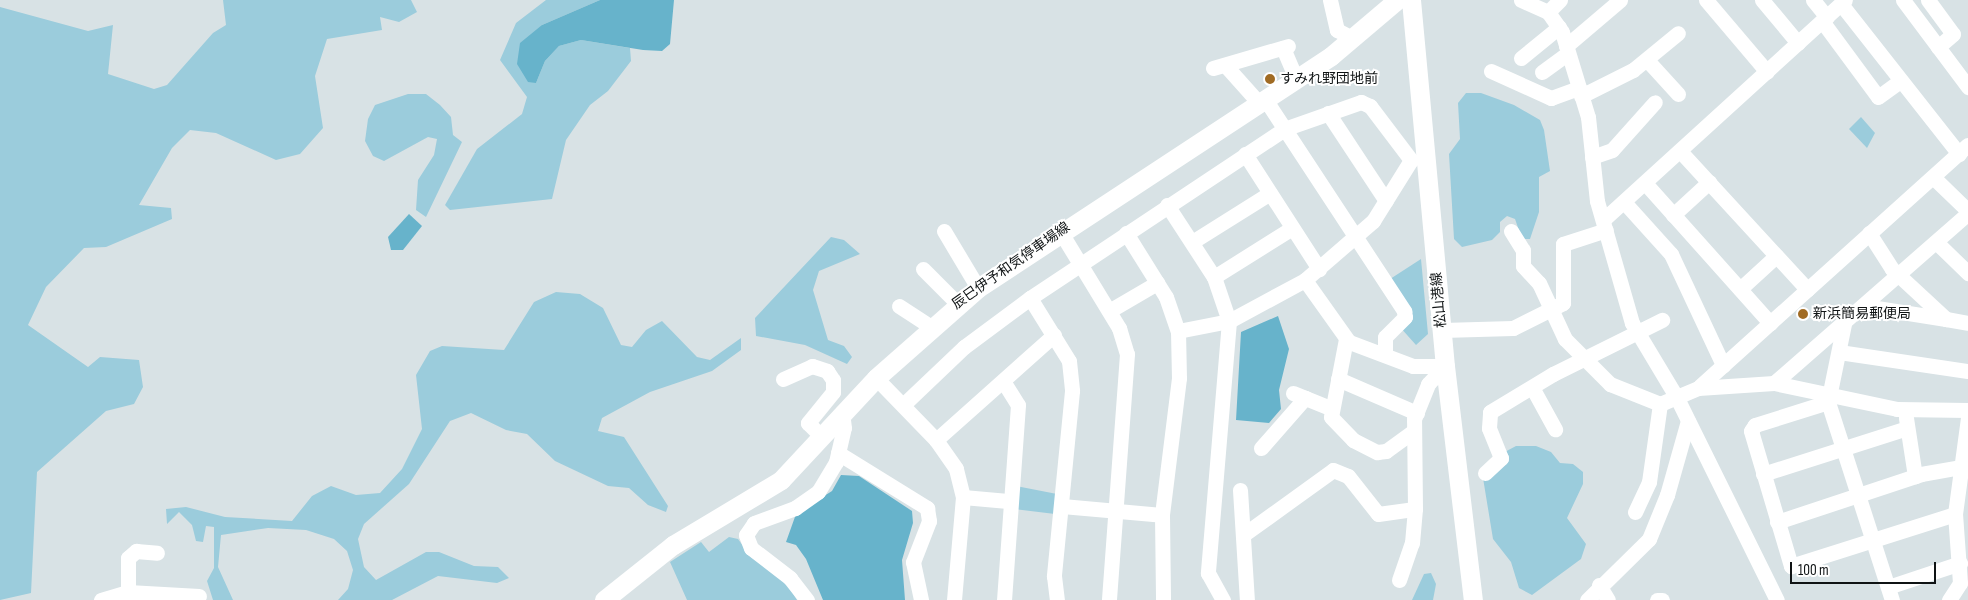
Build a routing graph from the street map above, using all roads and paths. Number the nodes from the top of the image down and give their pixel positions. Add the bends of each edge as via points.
1 (1330, 0) edge
2 (1397, 0) edge
3 (1411, 0) edge
4 (1521, 0) edge
5 (1560, 0) edge
6 (1620, 0) edge
7 (1706, 0) edge
8 (1762, 0) edge
9 (1813, 0) edge
10 (1903, 0) edge
11 (1928, 0) edge
12 (1843, 2) edge
13 (1548, 12) junction
14 (1825, 19) junction
15 (1558, 27) junction
16 (1678, 33) dead end
17 (1354, 39) junction
18 (1798, 43) junction
19 (1938, 46) junction
20 (1567, 49) junction
21 (1521, 58) dead end
22 (1647, 60) junction
23 (1490, 71) dead end
24 (1542, 72) dead end
25 (1767, 72) junction
26 (1296, 79) junction
27 (1900, 81) junction
28 (1968, 86) edge
29 (1580, 92) junction
30 (1678, 94) dead end
31 (1262, 101) junction
32 (1655, 102) dead end
33 (1328, 113) junction
34 (1284, 128) junction
35 (1964, 149) edge
36 (1680, 151) junction
37 (1245, 154) junction
38 (1592, 157) junction
39 (1934, 178) junction
40 (1709, 182) junction
41 (1645, 183) junction
42 (1270, 192) junction
43 (1386, 201) junction
44 (1624, 202) junction
45 (1167, 205) junction
46 (1968, 212) edge
47 (1673, 215) junction
48 (1604, 225) junction
49 (1292, 228) junction
50 (944, 231) dead end
51 (1060, 231) junction
52 (1511, 231) dead end
53 (1126, 233) junction
54 (1869, 233) junction
55 (1356, 239) junction
56 (1192, 242) junction
57 (1936, 242) junction
58 (1776, 256) junction
59 (1080, 264) junction
60 (923, 269) dead end
61 (1319, 269) junction
62 (1968, 273) edge
63 (1900, 274) junction
64 (1214, 277) junction
65 (1305, 280) junction
66 (1157, 283) junction
67 (978, 288) junction
68 (1740, 289) junction
69 (1807, 289) junction
70 (1030, 298) junction
71 (957, 303) junction
72 (899, 306) dead end
73 (1864, 306) junction
74 (1109, 311) junction
75 (1549, 311) junction
76 (1946, 319) junction
77 (1662, 320) dead end
78 (1229, 321) junction
79 (1770, 323) junction
80 (1968, 323) edge
81 (1844, 324) junction
82 (931, 327) junction
83 (1442, 330) junction
84 (1178, 331) junction
85 (1637, 332) junction
86 (1054, 335) junction
87 (1346, 340) junction
88 (1839, 352) junction
89 (1385, 354) junction
90 (1583, 359) junction
91 (1723, 365) junction
92 (1445, 366) junction
93 (1968, 372) edge
94 (876, 378) junction
95 (783, 379) dead end
96 (1338, 379) junction
97 (1003, 381) junction
98 (1774, 383) junction
99 (1698, 388) junction
100 (1532, 389) junction
101 (1677, 398) junction
102 (1828, 398) junction
103 (1660, 404) junction
104 (903, 405) junction
105 (1330, 408) junction
106 (1905, 409) junction
107 (1968, 410) edge
108 (842, 412) junction
109 (1416, 413) junction
110 (1968, 418) edge
111 (1688, 421) junction
112 (1907, 428) junction
113 (1556, 429) dead end
114 (1414, 431) junction
115 (822, 437) junction
116 (1265, 439) dead end
117 (936, 440) junction
118 (1843, 448) junction
119 (838, 453) junction
120 (1961, 468) junction
121 (1485, 473) dead end
122 (1763, 474) junction
123 (1915, 476) junction
124 (1240, 490) dead end
125 (1858, 494) junction
126 (963, 497) junction
127 (1008, 501) junction
128 (1062, 506) junction
129 (1415, 508) junction
130 (1114, 511) junction
131 (1955, 514) junction
132 (1162, 516) junction
133 (1659, 516) junction
134 (1777, 522) junction
135 (1243, 535) junction
136 (1873, 540) junction
137 (156, 553) dead end
138 (1960, 564) junction
139 (1399, 580) dead end
140 (1599, 585) junction
141 (1890, 593) edge
142 (128, 596) edge
143 (199, 596) dead end
144 (1774, 598) edge
145 (101, 600) edge
146 (604, 600) edge
147 (807, 600) edge
148 (921, 600) edge
149 (954, 600) edge
150 (1004, 600) edge
151 (1057, 600) edge
152 (1109, 600) edge
153 (1163, 600) edge
154 (1223, 600) edge
155 (1247, 600) edge
156 (1473, 600) edge
157 (1587, 600) edge
158 (1608, 600) edge
159 (1657, 600) edge
160 (1662, 600) edge
161 (1950, 600) edge

1 - 17 street via 1337,30
2 - 17 main road, 辰巳伊予和気停車場線
3 - 83 main road, 松山港線
4 - 13 street
5 - 13 street
6 - 20 street
7 - 25 street
8 - 18 street
9 - 14 street
10 - 19 street
11 - 19 street via 1953,34
12 - 14 street
12 - 27 street
13 - 15 street
14 - 18 street
14 - 27 street via 1878,97
15 - 20 street
15 - 21 street
16 - 22 street
17 - 26 main road, 辰巳伊予和気停車場線
18 - 25 street
19 - 28 street
20 - 24 street
20 - 29 street
22 - 29 street
22 - 30 street
23 - 29 street via 1551,98
25 - 36 street
26 - 31 main road, 辰巳伊予和気停車場線
26 - 31 street via 1285,47 1219,66
27 - 35 street
29 - 38 street
31 - 34 street
31 - 51 main road, 辰巳伊予和気停車場線
32 - 38 street via 1612,150
33 - 34 street
33 - 43 street
33 - 43 street via 1361,102 1370,106 1409,153 1410,166
34 - 37 street
34 - 55 street
35 - 39 street
36 - 40 street
36 - 41 street
37 - 42 street
37 - 45 street
38 - 48 street
39 - 46 street
39 - 54 street
40 - 47 street
40 - 58 street
41 - 44 street
41 - 47 street
42 - 49 street
42 - 56 street
43 - 55 street
44 - 48 street
44 - 91 street via 1671,254
45 - 53 street
45 - 56 street
46 - 57 street
47 - 68 street
48 - 75 street via 1563,244 1563,304
48 - 85 street via 1626,308
49 - 61 street
49 - 64 street
50 - 67 street
51 - 59 street
51 - 67 main road, 辰巳伊予和気停車場線
52 - 75 street via 1523,250 1523,266 1539,283
53 - 59 street
53 - 66 street
54 - 63 street
54 - 69 street
55 - 61 street
55 - 89 street via 1404,311 1405,316 1385,337
56 - 64 street
57 - 62 street
57 - 63 street
58 - 68 street
58 - 69 street
59 - 70 street
59 - 74 street
60 - 71 street
61 - 65 street
63 - 73 street
63 - 76 street
64 - 78 street
65 - 78 street
65 - 87 street
66 - 74 street
66 - 84 street
67 - 71 main road, 辰巳伊予和気停車場線
68 - 79 street
69 - 79 street
70 - 86 street
70 - 104 street via 964,347
71 - 82 main road, 辰巳伊予和気停車場線
72 - 82 street
73 - 76 street
73 - 81 street
74 - 130 street via 1125,343 1127,362
75 - 83 street via 1513,328
75 - 90 street via 1565,339
76 - 80 street
77 - 85 street
78 - 84 street
78 - 154 street via 1208,573
79 - 91 street
81 - 88 street
81 - 98 street
82 - 94 main road, 辰巳伊予和気停車場線
83 - 92 main road, 松山港線
84 - 132 street via 1179,378
85 - 90 street
85 - 101 street
86 - 97 street
86 - 128 street via 1070,361 1072,391
87 - 89 street
87 - 96 street
88 - 93 street
88 - 102 street
89 - 92 street via 1414,366
90 - 100 street
90 - 103 street via 1610,384
91 - 99 street
92 - 109 street via 1428,384
92 - 156 main road, 松山港線
94 - 104 street
94 - 108 main road, 辰巳伊予和気停車場線
95 - 115 street via 812,366 827,371 834,380 833,392 808,423
96 - 105 street
96 - 109 street
97 - 117 street
97 - 127 street via 1018,405
98 - 99 street
98 - 102 street
99 - 101 street
100 - 113 street
100 - 121 street via 1490,412 1489,428 1501,458
101 - 103 street
101 - 111 street
102 - 106 street
102 - 118 street
102 - 122 street via 1755,425 1751,432
103 - 133 street via 1649,482 1635,510
104 - 117 street
105 - 114 street via 1331,417 1353,440 1377,452 1386,451
105 - 116 street via 1299,395
106 - 107 street
106 - 112 street
108 - 115 main road, 辰巳伊予和気停車場線
108 - 119 street
109 - 114 street
110 - 120 street
111 - 133 street
111 - 144 street
112 - 118 street
112 - 123 street
114 - 129 street
115 - 146 main road, 辰巳伊予和気停車場線 via 781,480 673,545
117 - 126 street via 956,469
118 - 122 street
118 - 125 street
119 - 147 street via 818,492 796,508 754,523 746,535 751,548 790,578
119 - 148 street via 927,508 928,521 913,562
120 - 123 street
120 - 131 street
122 - 134 street
123 - 125 street
124 - 135 street
125 - 134 street
125 - 136 street
126 - 127 street
126 - 149 street
127 - 150 street
128 - 130 street
128 - 151 street via 1054,576
129 - 135 street via 1378,514 1348,476 1333,470
129 - 139 street via 1412,543
130 - 132 street
130 - 152 street
131 - 136 street
131 - 138 street
132 - 153 street
133 - 140 street via 1647,542
134 - 136 street via 1791,566
135 - 155 street
136 - 141 street
137 - 142 street via 136,551 128,558
138 - 141 street
138 - 161 street via 1960,583
140 - 157 street
140 - 158 street
142 - 143 street
142 - 145 street
159 - 160 street

